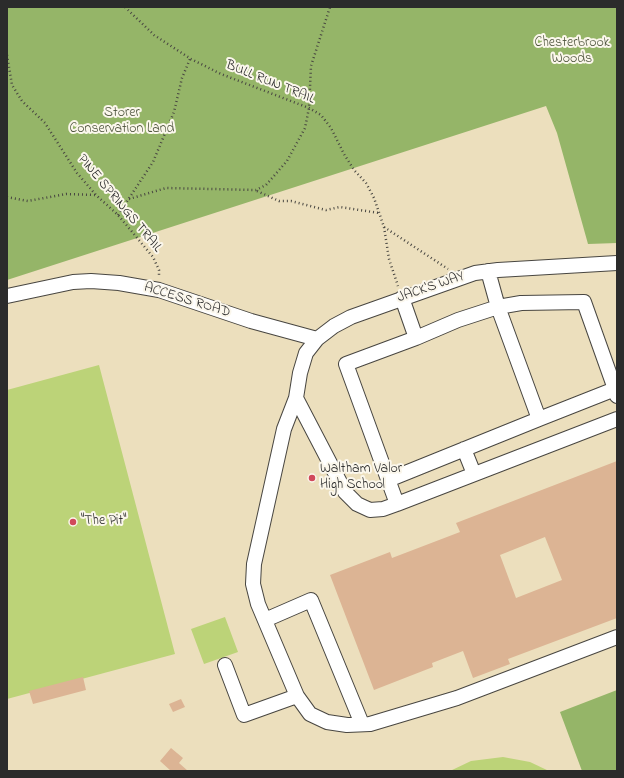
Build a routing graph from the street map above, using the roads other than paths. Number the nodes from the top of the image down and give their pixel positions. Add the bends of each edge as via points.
1 (617, 263) edge
2 (488, 271) junction
3 (7, 296) edge
4 (402, 298) junction
5 (498, 306) junction
6 (416, 338) junction
7 (317, 339) junction
8 (616, 392) edge
9 (296, 398) junction
10 (539, 419) junction
11 (617, 419) edge
12 (464, 449) junction
13 (474, 474) junction
14 (388, 480) junction
15 (398, 504) junction
16 (265, 620) junction
17 (617, 637) edge
18 (225, 665) dead end
19 (297, 696) junction
20 (362, 724) junction

1 - 2 street, JACK'S WAY
2 - 4 street, JACK'S WAY via 461,277
2 - 5 street
3 - 7 street, ACCESS ROAD via 44,287 91,281 119,283 159,290 251,321
4 - 6 street
4 - 7 street, JACK'S WAY via 351,317
5 - 6 street
5 - 8 street via 584,302
5 - 10 street
6 - 14 street via 346,364
7 - 9 street, JACK'S WAY via 306,353
8 - 10 street
9 - 15 street via 345,492 357,504 370,510
9 - 16 street, JACK'S WAY via 284,429 254,564 253,584
10 - 12 street
11 - 13 street
12 - 13 street
12 - 14 street
13 - 15 street
14 - 15 street
16 - 19 street, JACK'S WAY
16 - 20 street via 311,600
17 - 20 street, JACK'S WAY via 456,698 370,724
18 - 19 street via 244,715
19 - 20 street, JACK'S WAY via 310,714 327,722

